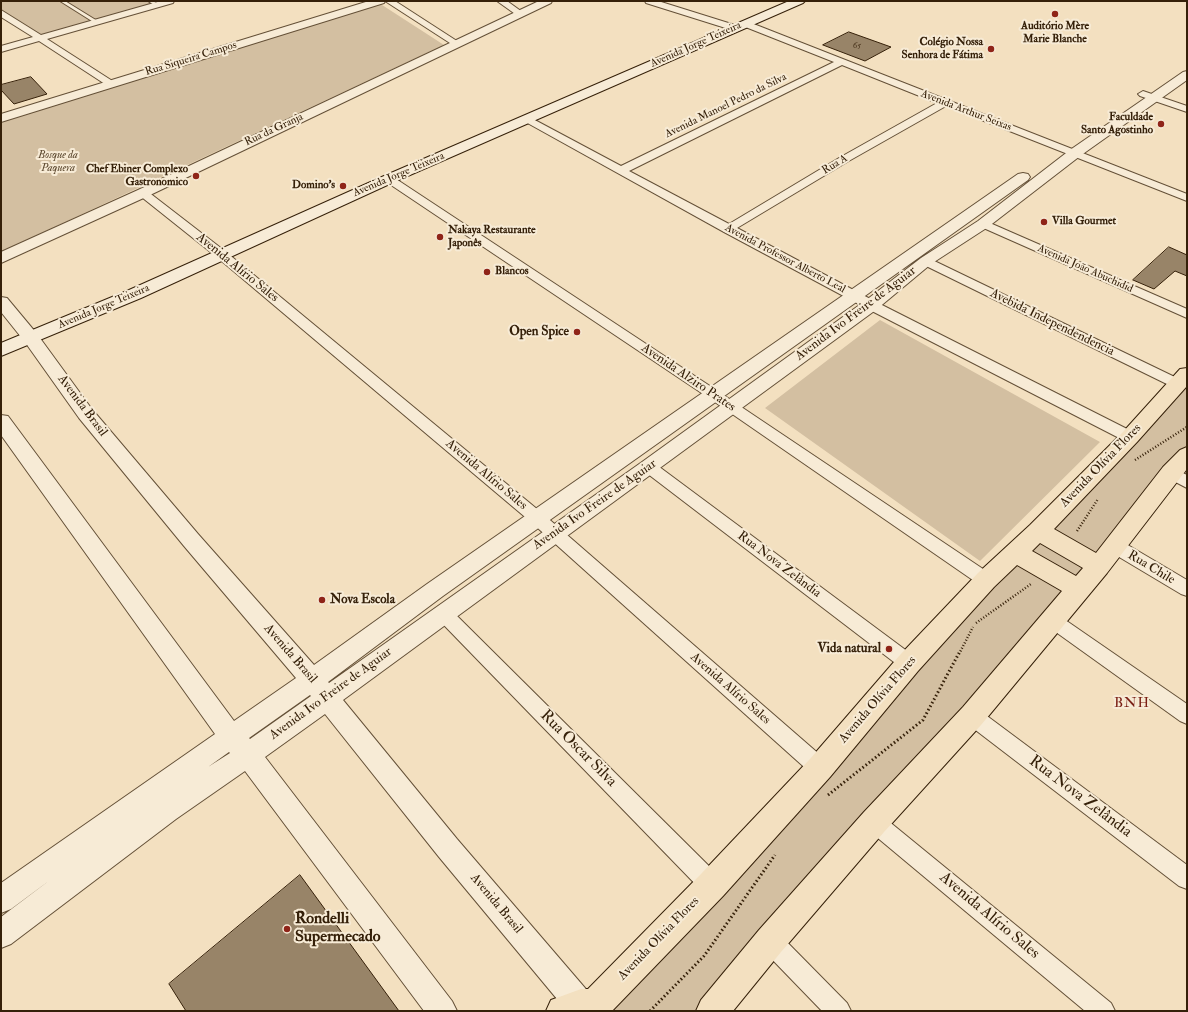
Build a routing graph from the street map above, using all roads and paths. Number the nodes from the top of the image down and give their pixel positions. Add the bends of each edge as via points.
1 (62, 1) edge
2 (170, 1) edge
3 (380, 1) edge
4 (389, 1) edge
5 (501, 1) edge
6 (547, 1) edge
7 (649, 1) edge
8 (799, 1) edge
9 (153, 3) edge
10 (1, 13) edge
11 (521, 14) junction
12 (96, 22) junction
13 (740, 26) junction
14 (40, 38) junction
15 (456, 43) junction
16 (1, 49) edge
17 (841, 62) junction
18 (1187, 62) edge
19 (1187, 75) edge
20 (111, 84) junction
21 (1149, 96) junction
22 (944, 103) junction
23 (1187, 109) edge
24 (1, 118) edge
25 (527, 120) junction
26 (1070, 151) junction
27 (622, 170) junction
28 (389, 178) junction
29 (143, 192) junction
30 (1187, 198) edge
31 (983, 224) junction
32 (728, 230) junction
33 (222, 255) junction
34 (1, 258) edge
35 (926, 261) junction
36 (862, 300) junction
37 (1, 302) edge
38 (1187, 314) edge
39 (31, 338) junction
40 (1, 350) edge
41 (1182, 379) edge
42 (714, 395) junction
43 (731, 407) junction
44 (1, 421) edge
45 (1187, 427) edge
46 (1130, 437) junction
47 (1187, 455) edge
48 (1128, 464) dead end
49 (649, 467) junction
50 (1179, 478) edge
51 (1099, 498) dead end
52 (537, 518) junction
53 (1038, 531) junction
54 (554, 534) junction
55 (1115, 546) junction
56 (1066, 548) junction
57 (1017, 553) junction
58 (1100, 566) junction
59 (1049, 571) junction
60 (986, 580) junction
61 (1078, 589) junction
62 (1187, 589) edge
63 (443, 613) junction
64 (1052, 620) junction
65 (909, 663) junction
66 (312, 680) junction
67 (326, 697) junction
68 (1187, 715) edge
69 (972, 716) junction
70 (231, 737) junction
71 (248, 755) junction
72 (820, 768) junction
73 (826, 797) dead end
74 (874, 822) junction
75 (775, 854) dead end
76 (1187, 878) edge
77 (712, 885) junction
78 (1, 899) edge
79 (1, 934) edge
80 (770, 941) junction
81 (586, 1008) edge
82 (442, 1011) edge
83 (650, 1011) edge
84 (712, 1011) edge
85 (839, 1011) edge
86 (1103, 1011) edge

1 - 12 lane
2 - 9 street
3 - 20 street, Rua Siqueira Campos
4 - 15 street
5 - 11 street
6 - 11 street, Rua da Granja
7 - 13 street, Avenida Arthur Seixas
8 - 13 main road, Avenida Jorge Teixeira
9 - 12 street
10 - 14 street
11 - 15 street, Rua da Granja
12 - 14 street
13 - 17 street, Avenida Arthur Seixas
13 - 25 main road, Avenida Jorge Teixeira
14 - 16 street
14 - 20 street
15 - 29 street, Rua da Granja
17 - 22 street, Avenida Arthur Seixas
17 - 27 street, Avenida Manoel Pedro da Silva
18 - 21 street, Avenida Ivo Freire de Aguiar
19 - 21 street, Avenida Ivo Freire de Aguiar
20 - 24 street, Rua Siqueira Campos
21 - 23 street
21 - 26 street, Avenida Ivo Freire de Aguiar
22 - 26 street, Avenida Arthur Seixas
22 - 32 street, Rua A via 843,160
25 - 27 street, Avenida Professor Alberto Leal
25 - 28 main road, Avenida Jorge Teixeira
26 - 30 street, Avenida Arthur Seixas
26 - 31 street, Avenida Ivo Freire de Aguiar
26 - 36 street, Avenida Ivo Freire de Aguiar
27 - 32 street, Avenida Professor Alberto Leal
28 - 33 main road, Avenida Jorge Teixeira
28 - 42 street, Avenida Alziro Prates
29 - 33 street, Avenida Alírio Sales
29 - 34 street, Rua da Granja
31 - 35 street, Avenida Ivo Freire de Aguiar
31 - 38 street, Avenida João Abuchidid
32 - 36 street, Avenida Professor Alberto Leal
33 - 39 main road, Avenida Jorge Teixeira
33 - 52 street, Avenida Alírio Sales
35 - 36 street, Avenida Ivo Freire de Aguiar
35 - 41 street, Avebida Independendencia
36 - 42 street, Avenida Ivo Freire de Aguiar
36 - 43 street, Avenida Ivo Freire de Aguiar
36 - 46 street, Avenida Professor Alberto Leal
37 - 39 street, Avenida Brasil
39 - 40 main road, Avenida Jorge Teixeira
39 - 66 street, Avenida Brasil via 90,419
41 - 46 main road, Avenida Olívia Flores
42 - 43 street, Avenida Alziro Prates
42 - 52 street, Avenida Ivo Freire de Aguiar
43 - 49 street, Avenida Ivo Freire de Aguiar
43 - 60 street, Avenida Alziro Prates
44 - 70 street
45 - 48 path
46 - 53 main road, Avenida Olívia Flores
47 - 50 main road
49 - 54 street, Avenida Ivo Freire de Aguiar
49 - 65 street, Rua Nova Zelândia
50 - 55 main road
51 - 56 path
52 - 54 street, Avenida Alírio Sales
52 - 66 street, Avenida Ivo Freire de Aguiar
53 - 56 main road
53 - 57 main road, Avenida Olívia Flores
54 - 63 street, Avenida Ivo Freire de Aguiar
54 - 72 street, Avenida Alírio Sales
55 - 58 main road
55 - 62 street, Rua Chile
56 - 58 main road
57 - 59 main road
57 - 60 main road, Avenida Olívia Flores
58 - 61 main road
59 - 61 main road
59 - 73 path via 974,625 923,720
60 - 65 main road, Avenida Olívia Flores
61 - 64 main road
63 - 67 street, Avenida Ivo Freire de Aguiar
63 - 77 street, Rua Oscar Silva
64 - 68 street
64 - 69 main road
65 - 72 main road, Avenida Olívia Flores
66 - 67 street, Avenida Brasil
66 - 70 street, Avenida Ivo Freire de Aguiar
67 - 71 street, Avenida Ivo Freire de Aguiar
67 - 81 street, Avenida Brasil via 448,848
69 - 74 main road
69 - 76 street, Rua Nova Zelândia
70 - 71 street
70 - 78 street, Avenida Ivo Freire de Aguiar
71 - 79 street, Avenida Ivo Freire de Aguiar via 167,810
71 - 82 street
72 - 77 main road, Avenida Olívia Flores
74 - 80 main road
74 - 86 street, Avenida Alírio Sales
75 - 83 path via 704,956
77 - 81 main road, Avenida Olívia Flores
80 - 84 main road
80 - 85 street

